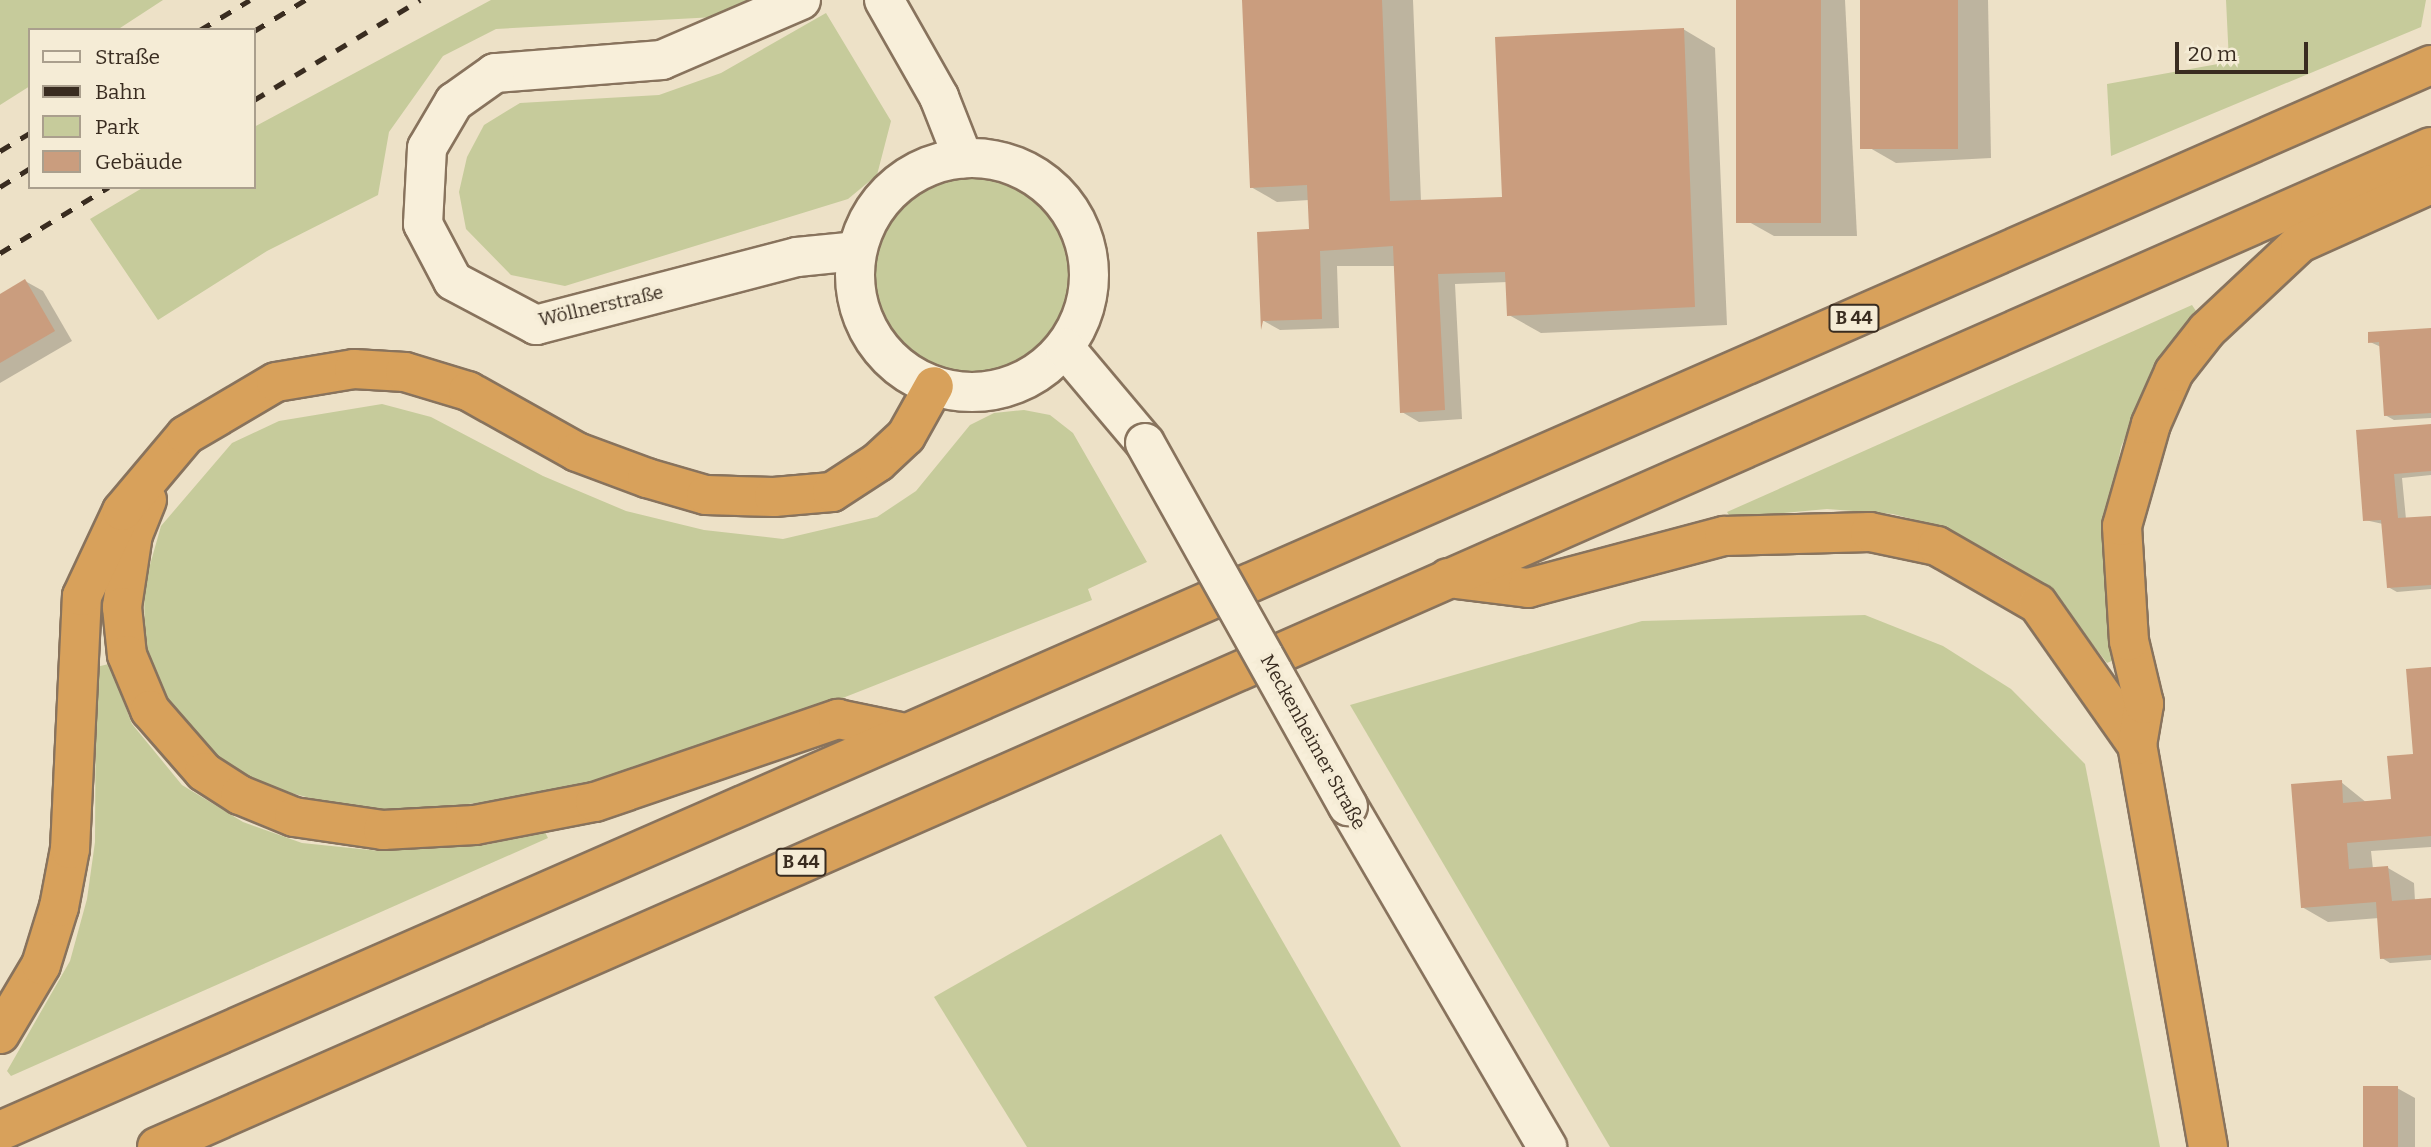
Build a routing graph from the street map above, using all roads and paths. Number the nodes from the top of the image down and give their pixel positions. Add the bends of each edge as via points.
1 (801, 0) edge
2 (893, 16) edge
3 (2431, 65) edge
4 (2431, 147) edge
5 (962, 158) junction
6 (2431, 184) edge
7 (856, 251) junction
8 (1065, 348) junction
9 (934, 386) junction
10 (164, 456) junction
11 (1446, 578) junction
12 (900, 732) junction
13 (2137, 745) junction
14 (0, 1034) edge
15 (0, 1130) edge
16 (157, 1147) edge
17 (1547, 1147) edge
18 (2208, 1147) edge

1 - 7 street, Wöllnerstraße via 662,60 495,72 454,102 428,148 424,224 453,281 536,325 797,257
2 - 5 street via 939,97
3 - 12 highway, B 44
4 - 11 highway, B 44
5 - 7 street via 926,168 887,193 862,228
5 - 8 street via 1032,174 1077,220 1089,289 1085,313
6 - 13 highway via 2300,243 2248,288 2174,372 2151,424 2122,526 2129,641 2144,705
7 - 9 street via 855,291 868,329 896,364
8 - 9 street via 1045,368 1006,387
8 - 17 street, Meckenheimer Straße, bridge via 1145,443 1348,806
9 - 10 highway via 906,436 832,492 706,495 577,452 468,391 405,372 354,369 276,382 186,435
10 - 12 highway via 133,534 122,607 127,655 149,710 177,747 240,795 294,817 383,830 475,825 595,802 838,719
10 - 14 highway via 122,512 82,596 63,884 41,965
11 - 13 highway via 1528,588 1724,536 1870,532 1937,546 2038,604
11 - 16 highway, B 44
12 - 15 highway, B 44
13 - 18 highway

